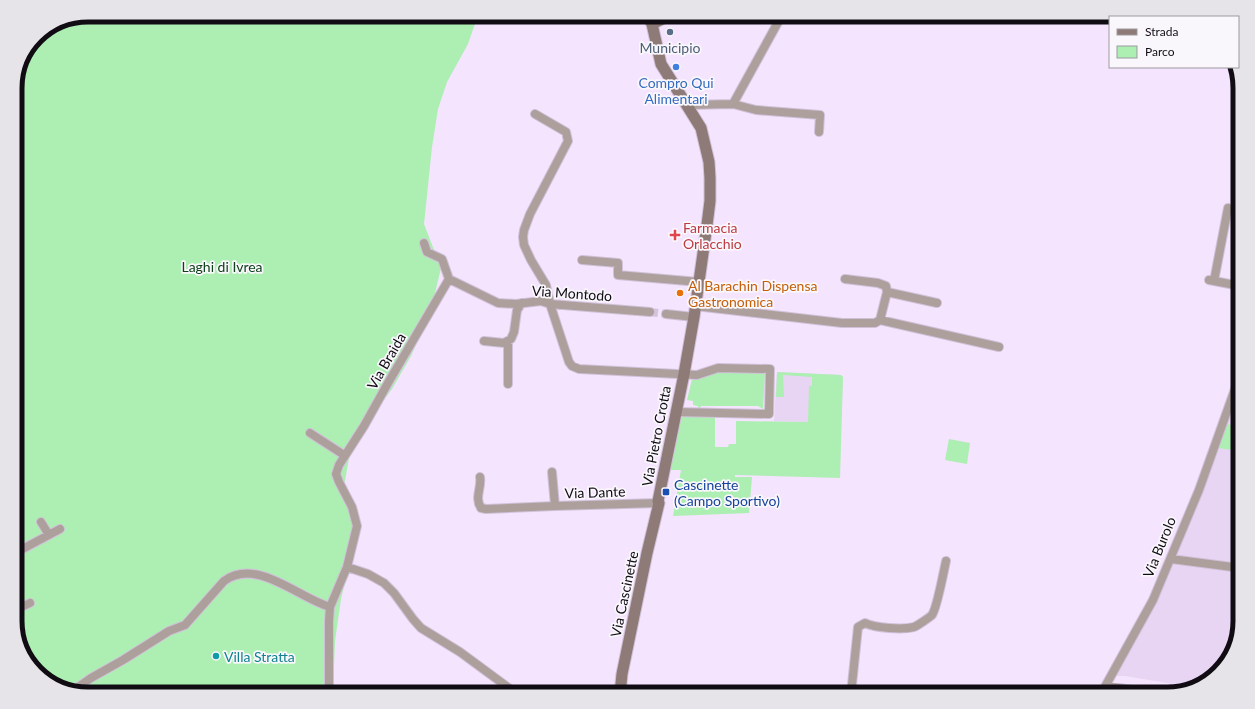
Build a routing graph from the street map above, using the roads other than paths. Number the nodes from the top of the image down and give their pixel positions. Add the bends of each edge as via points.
1 (650, 22) edge
2 (778, 22) edge
3 (733, 104) junction
4 (687, 105) junction
5 (535, 114) dead end
6 (819, 132) dead end
7 (1228, 208) dead end
8 (424, 243) dead end
9 (582, 260) dead end
10 (450, 278) junction
11 (845, 279) dead end
12 (699, 282) junction
13 (1233, 284) edge
14 (887, 292) junction
15 (522, 303) junction
16 (937, 303) dead end
17 (550, 304) junction
18 (650, 312) tunnel mouth
19 (694, 312) junction
20 (666, 314) tunnel mouth
21 (880, 320) junction
22 (484, 341) dead end
23 (508, 341) junction
24 (999, 347) dead end
25 (684, 374) junction
26 (508, 384) dead end
27 (1233, 395) edge
28 (676, 412) junction
29 (310, 433) dead end
30 (344, 455) junction
31 (552, 472) dead end
32 (480, 477) dead end
33 (659, 504) junction
34 (555, 506) junction
35 (41, 522) dead end
36 (60, 529) dead end
37 (49, 535) junction
38 (22, 549) edge
39 (1171, 559) junction
40 (946, 560) dead end
41 (347, 567) junction
42 (1233, 567) edge
43 (30, 602) dead end
44 (22, 606) edge
45 (330, 607) junction
46 (80, 686) edge
47 (1106, 686) joint
48 (330, 687) edge
49 (508, 687) edge
50 (622, 687) edge
51 (852, 687) edge
52 (1112, 687) edge

1 - 4 street, Via Pietro Crotta via 661,64
2 - 3 street
3 - 4 street
3 - 6 street via 756,110 820,115
4 - 12 street, Via Pietro Crotta via 701,128 709,162 710,201
5 - 17 street via 566,132 568,141 530,214 523,237 531,260 546,285
7 - 13 street via 1212,280
8 - 10 street via 428,252 442,259
9 - 12 street via 618,263 618,275
10 - 15 street, Via Montodo via 498,303
10 - 30 street, Via Braida via 364,426
11 - 14 street via 878,283 886,286
12 - 19 street, Via Pietro Crotta
14 - 16 street
14 - 21 street
15 - 17 street, Via Montodo
15 - 23 street via 517,310 514,332
17 - 18 street, Via Montodo
17 - 25 street, Via Pietro Crotta via 572,366 580,369
19 - 20 street
19 - 21 street via 842,322 875,323
19 - 25 street, Via Pietro Crotta
21 - 24 street
22 - 23 street
23 - 26 street
25 - 28 street, Via Pietro Crotta
25 - 28 street via 700,374 718,368 770,369 769,414
27 - 39 street, Via Burolo
28 - 33 street, Via Pietro Crotta
29 - 30 street
30 - 41 street, Via Braida via 336,474 352,507 357,526
31 - 34 street, Via Dante
32 - 34 street, Via Dante via 478,503 481,508
33 - 34 street, Via Dante
33 - 50 street, Via Cascinette via 622,674
35 - 37 street
36 - 37 street
37 - 38 street
39 - 42 street
39 - 47 street, Via Burolo via 1153,600
40 - 51 street via 932,614 914,626 896,628 865,623 858,626
41 - 45 street, Via Braida
41 - 49 street via 384,583 421,628 460,652
43 - 44 street
45 - 46 street via 318,604 255,573 228,578 184,625 169,631
45 - 48 street
47 - 52 street

